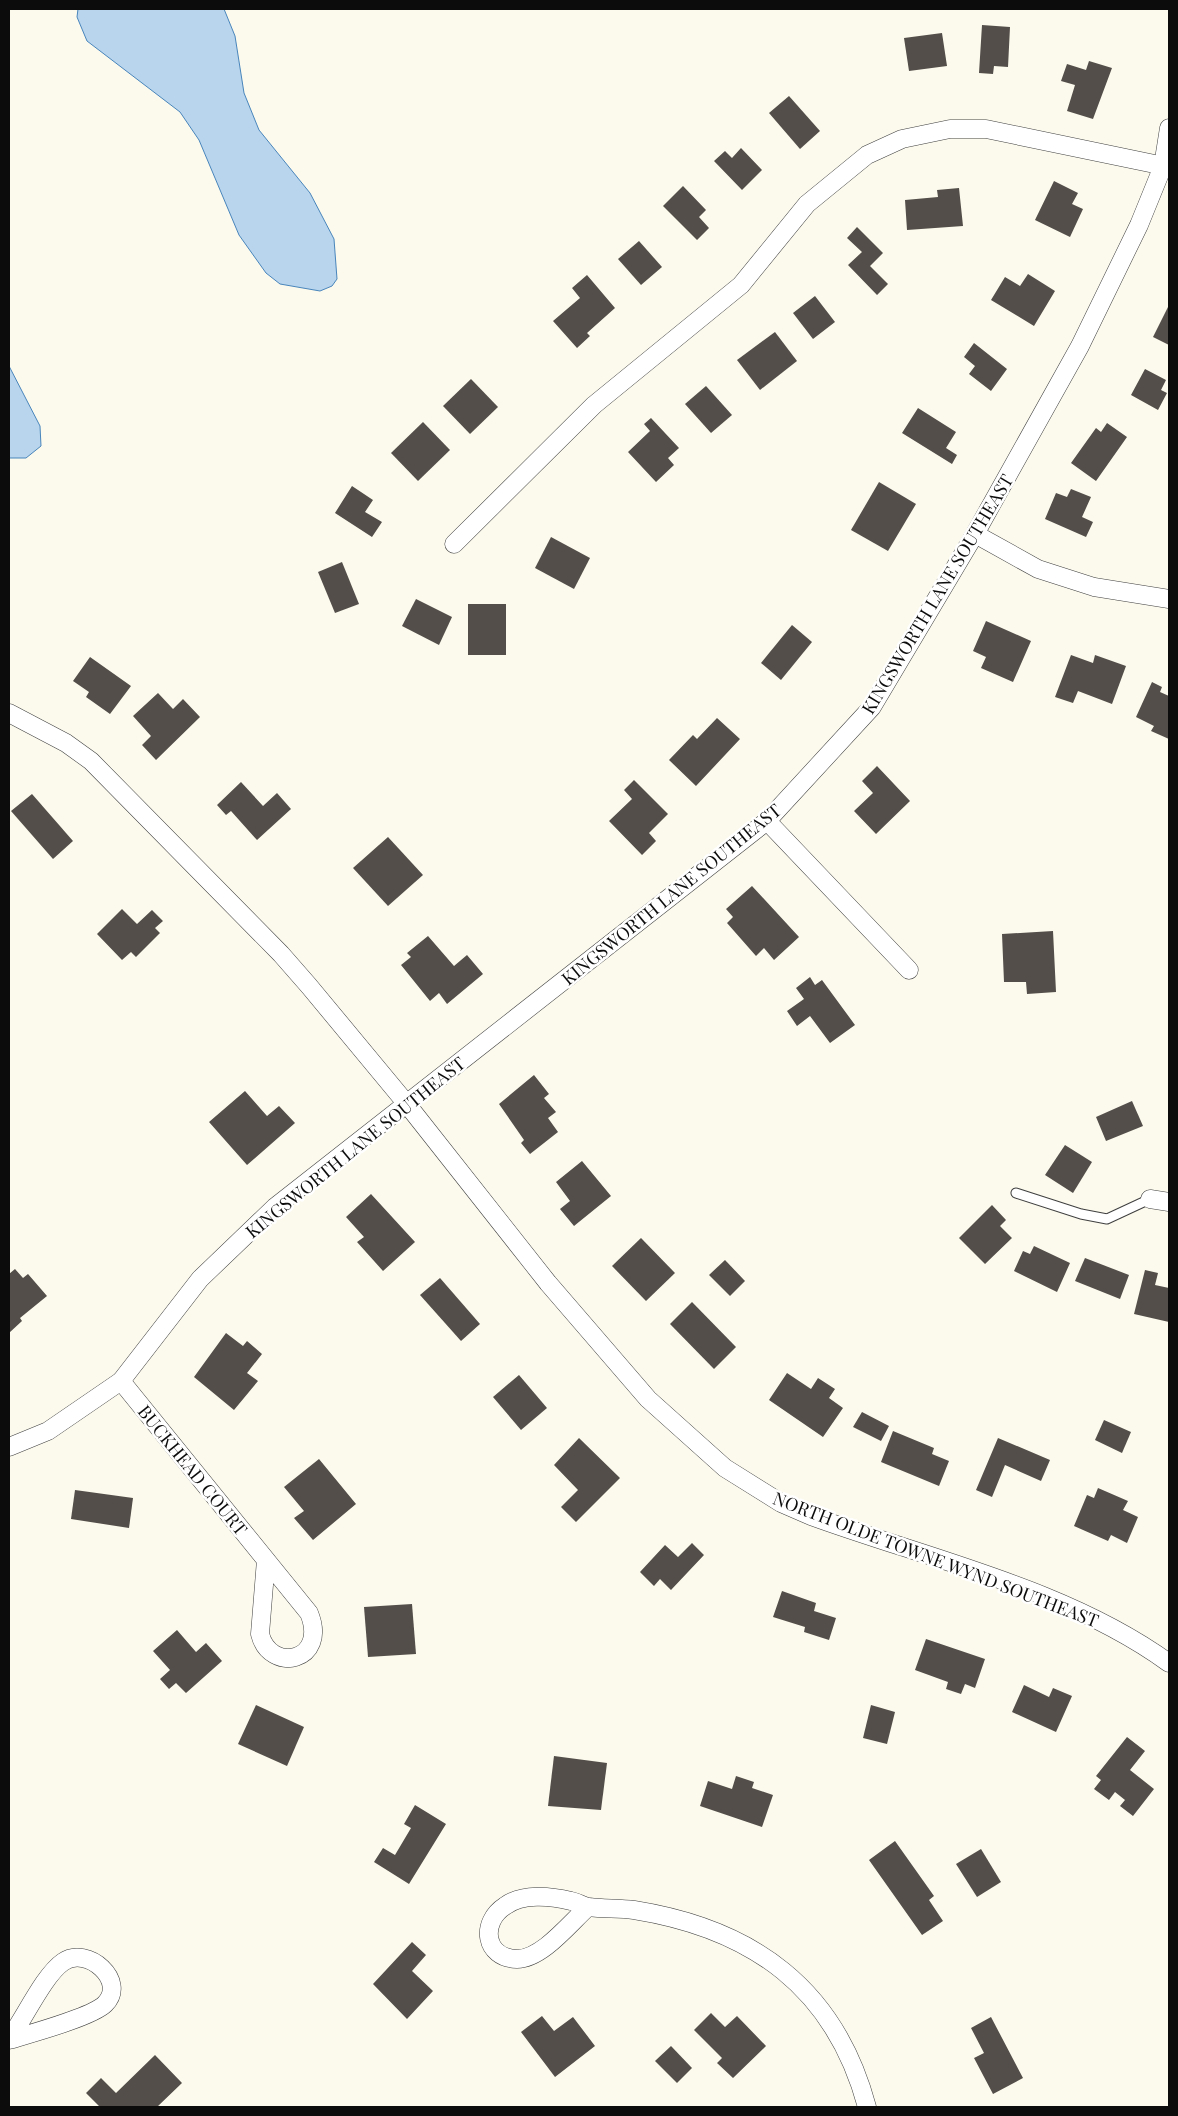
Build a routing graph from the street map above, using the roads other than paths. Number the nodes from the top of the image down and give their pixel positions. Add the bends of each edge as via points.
1 (1169, 128) edge
2 (1166, 167) edge
3 (976, 534) junction
4 (454, 544) dead end
5 (1169, 598) edge
6 (9, 713) edge
7 (767, 821) junction
8 (909, 970) dead end
9 (406, 1103) junction
10 (1016, 1193) dead end
11 (1150, 1198) joint
12 (1169, 1202) edge
13 (120, 1381) junction
14 (9, 1447) edge
15 (266, 1560) junction
16 (1169, 1663) edge
17 (588, 1907) junction
18 (9, 2040) edge
19 (867, 2107) edge

1 - 2 street, KINGSWORTH LANE SOUTHEAST
2 - 3 street, KINGSWORTH LANE SOUTHEAST via 1080,346
2 - 4 street via 986,129 950,129 912,137 867,155 807,204 741,285 594,405
3 - 5 street via 1038,569 1094,587
3 - 7 street, KINGSWORTH LANE SOUTHEAST via 872,707
6 - 9 street, NORTH OLDE TOWNE WYND SOUTHEAST via 66,743 110,779 281,954
7 - 8 street
7 - 9 street, KINGSWORTH LANE SOUTHEAST
9 - 13 street, KINGSWORTH LANE SOUTHEAST via 275,1208 200,1279
9 - 16 street, NORTH OLDE TOWNE WYND SOUTHEAST via 624,1374 725,1468 774,1499 811,1516 1068,1606 1119,1630
10 - 11 lane via 1081,1214 1108,1219
11 - 12 street
13 - 14 street, KINGSWORTH LANE SOUTHEAST via 48,1431
13 - 15 street, BUCKHEAD COURT
15 - 15 street, BUCKHEAD COURT via 310,1613 314,1626 310,1648 293,1657 280,1657 268,1652 262,1644
17 - 17 street via 554,1898 511,1901 490,1922 488,1935 504,1956 524,1958 546,1947
17 - 19 street via 635,1910 693,1925 747,1947 784,1970 817,2003 832,2027
18 - 18 street via 102,2007 109,1998 108,1976 90,1960 76,1956 66,1960 52,1973

